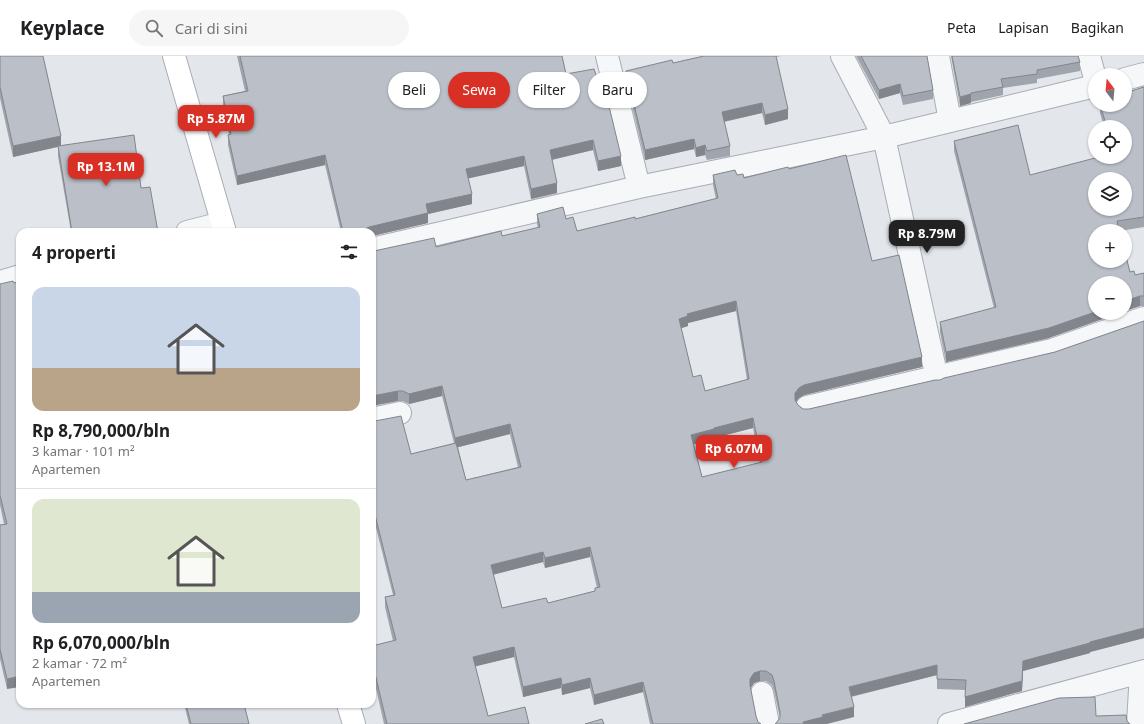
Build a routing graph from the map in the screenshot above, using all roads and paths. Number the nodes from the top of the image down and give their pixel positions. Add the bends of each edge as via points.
1 (174, 56) edge
2 (607, 56) edge
3 (842, 56) edge
4 (938, 56) edge
5 (1089, 56) edge
6 (1092, 68) edge
7 (1144, 74) edge
8 (1132, 77) edge
9 (1088, 88) edge
10 (950, 121) junction
11 (884, 137) junction
12 (639, 187) junction
13 (224, 227) edge
14 (376, 248) edge
15 (16, 277) edge
16 (0, 282) edge
17 (1144, 318) edge
18 (937, 378) junction
19 (807, 407) edge
20 (400, 412) dead end
21 (376, 419) edge
22 (1143, 672) edge
23 (762, 693) dead end
24 (349, 708) edge
25 (354, 724) edge
26 (768, 724) edge
27 (949, 724) edge
28 (1138, 724) edge

1 - 13 main road
2 - 12 street
3 - 11 street
4 - 10 street
5 - 6 street
7 - 8 street
9 - 10 street
10 - 11 street
11 - 12 street
11 - 18 street
12 - 14 street
15 - 16 street
17 - 18 street via 1052,350
18 - 19 street
20 - 21 street
22 - 27 street
22 - 28 street
23 - 26 street
24 - 25 main road

